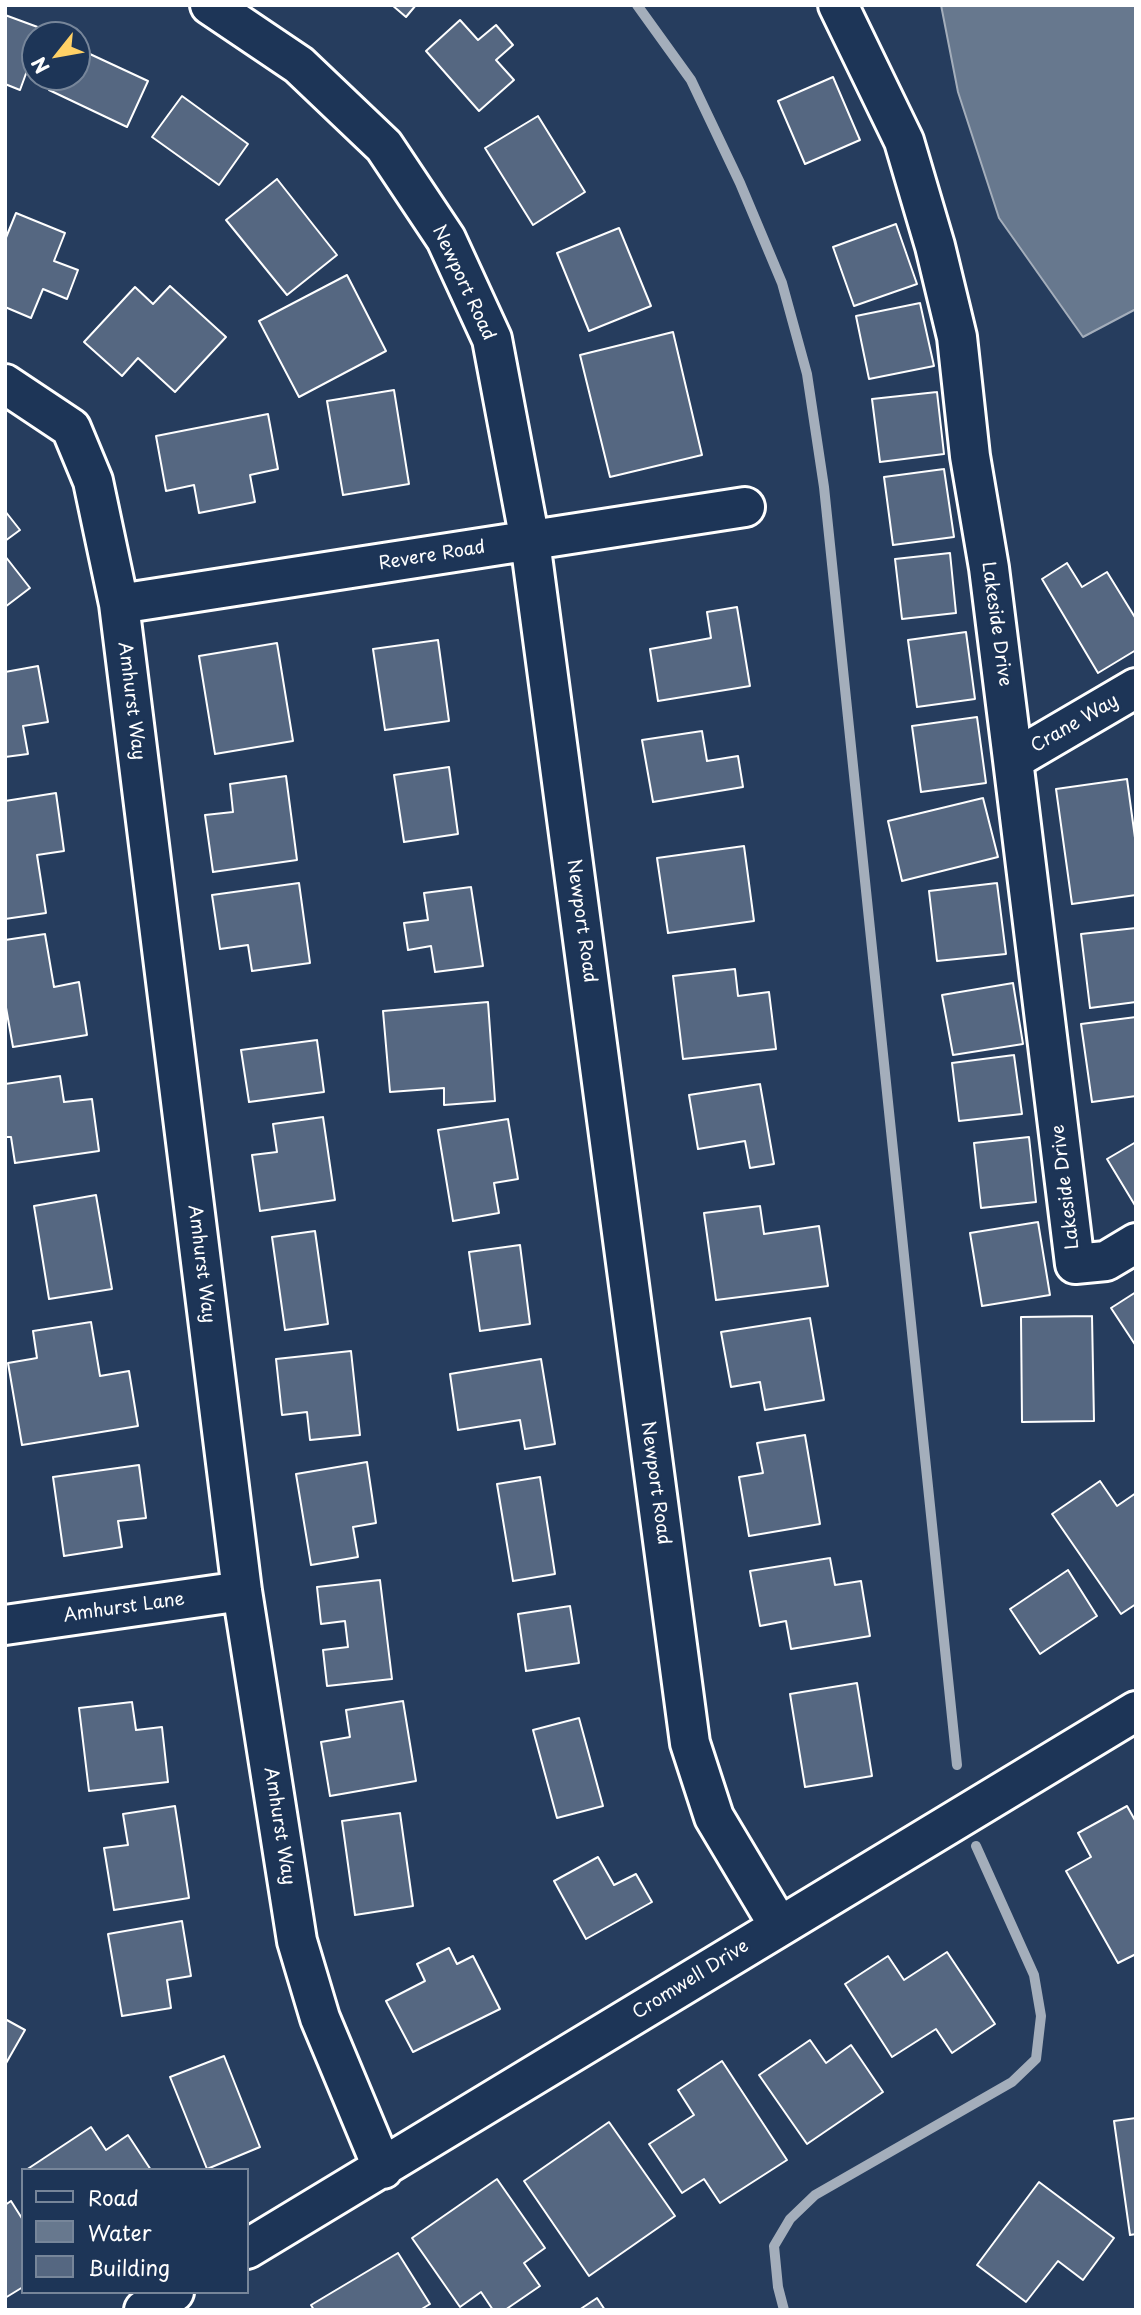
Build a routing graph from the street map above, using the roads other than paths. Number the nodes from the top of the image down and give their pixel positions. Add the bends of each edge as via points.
1 (211, 5) edge
2 (838, 5) edge
3 (5, 384) edge
4 (745, 507) dead end
5 (530, 541) junction
6 (119, 604) junction
7 (1136, 688) edge
8 (1013, 760) junction
9 (1136, 1243) edge
10 (242, 1591) junction
11 (5, 1625) edge
12 (1136, 1711) edge
13 (779, 1926) junction
14 (383, 2169) junction
15 (248, 2248) edge
16 (171, 2294) edge
17 (144, 2310) edge

1 - 5 street, Newport Road via 299,65 384,146 446,239 492,339
2 - 8 street, Lakeside Drive via 905,141 957,338
3 - 6 street, Amhurst Way via 71,428 93,481
4 - 5 street, Revere Road
5 - 6 street, Revere Road
5 - 13 street, Newport Road via 690,1743 714,1817
6 - 10 street, Amhurst Way
7 - 8 street, Crane Way
8 - 9 street, Lakeside Drive via 1075,1264 1106,1261
10 - 11 street, Amhurst Lane
10 - 14 street, Amhurst Way via 297,1941 320,2018
12 - 13 street, Cromwell Drive
13 - 14 street, Cromwell Drive
14 - 15 street, Cromwell Drive
16 - 17 street

